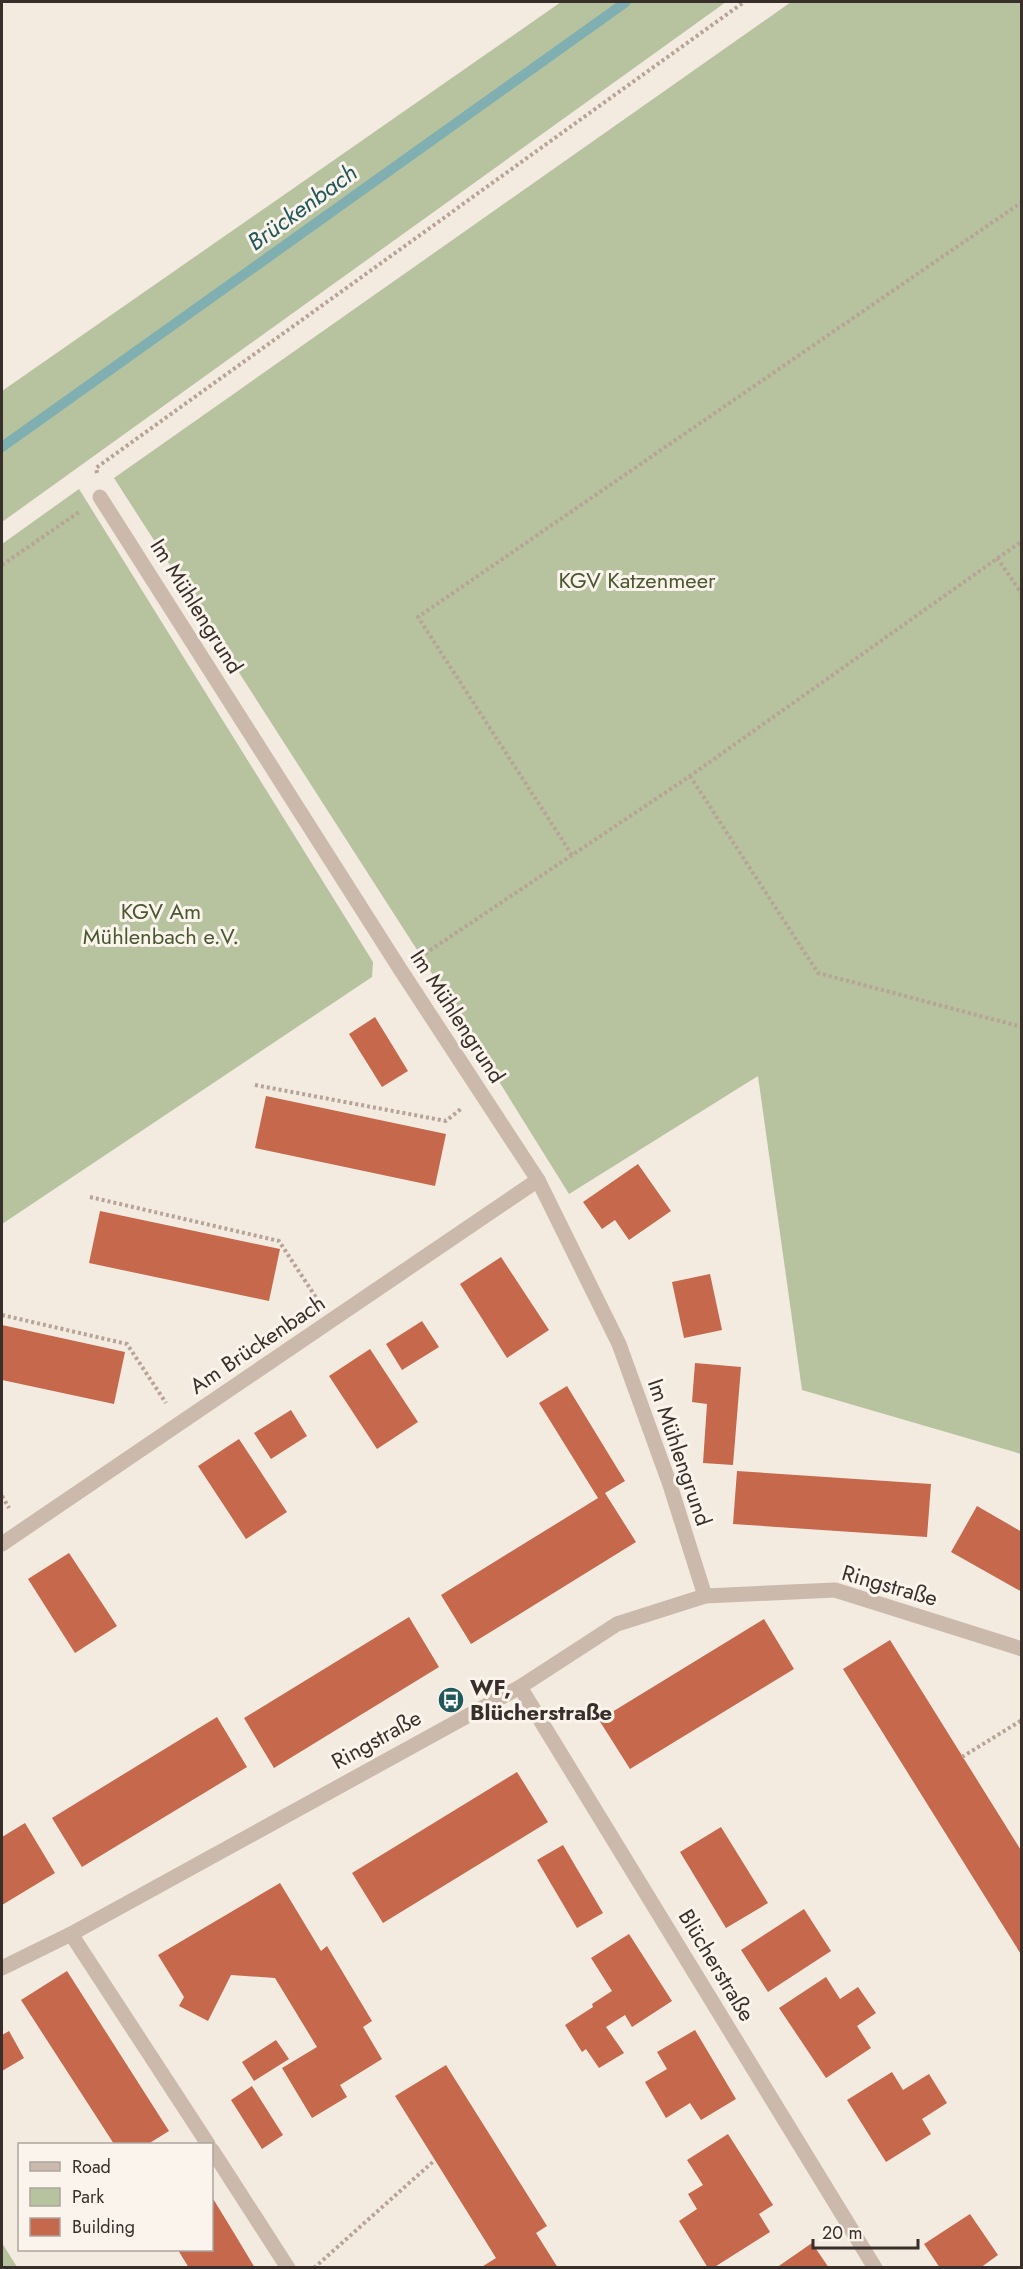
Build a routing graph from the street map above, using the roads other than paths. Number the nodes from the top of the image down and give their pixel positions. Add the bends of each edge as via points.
1 (100, 497) road end
2 (538, 1180) junction
3 (2, 1544) edge
4 (705, 1596) junction
5 (1022, 1649) edge
6 (520, 1687) junction
7 (71, 1934) junction
8 (2, 1968) edge
9 (207, 2143) edge
10 (213, 2152) edge
11 (288, 2268) edge
12 (875, 2268) edge

1 - 2 street, Im Mühlengrund
2 - 3 street, Am Brückenbach
2 - 4 street, Im Mühlengrund via 619,1344
4 - 5 street, Ringstraße via 835,1590
4 - 6 street, Ringstraße via 617,1624
6 - 7 street, Ringstraße
6 - 12 street, Blücherstraße
7 - 8 street
7 - 9 street
10 - 11 street

